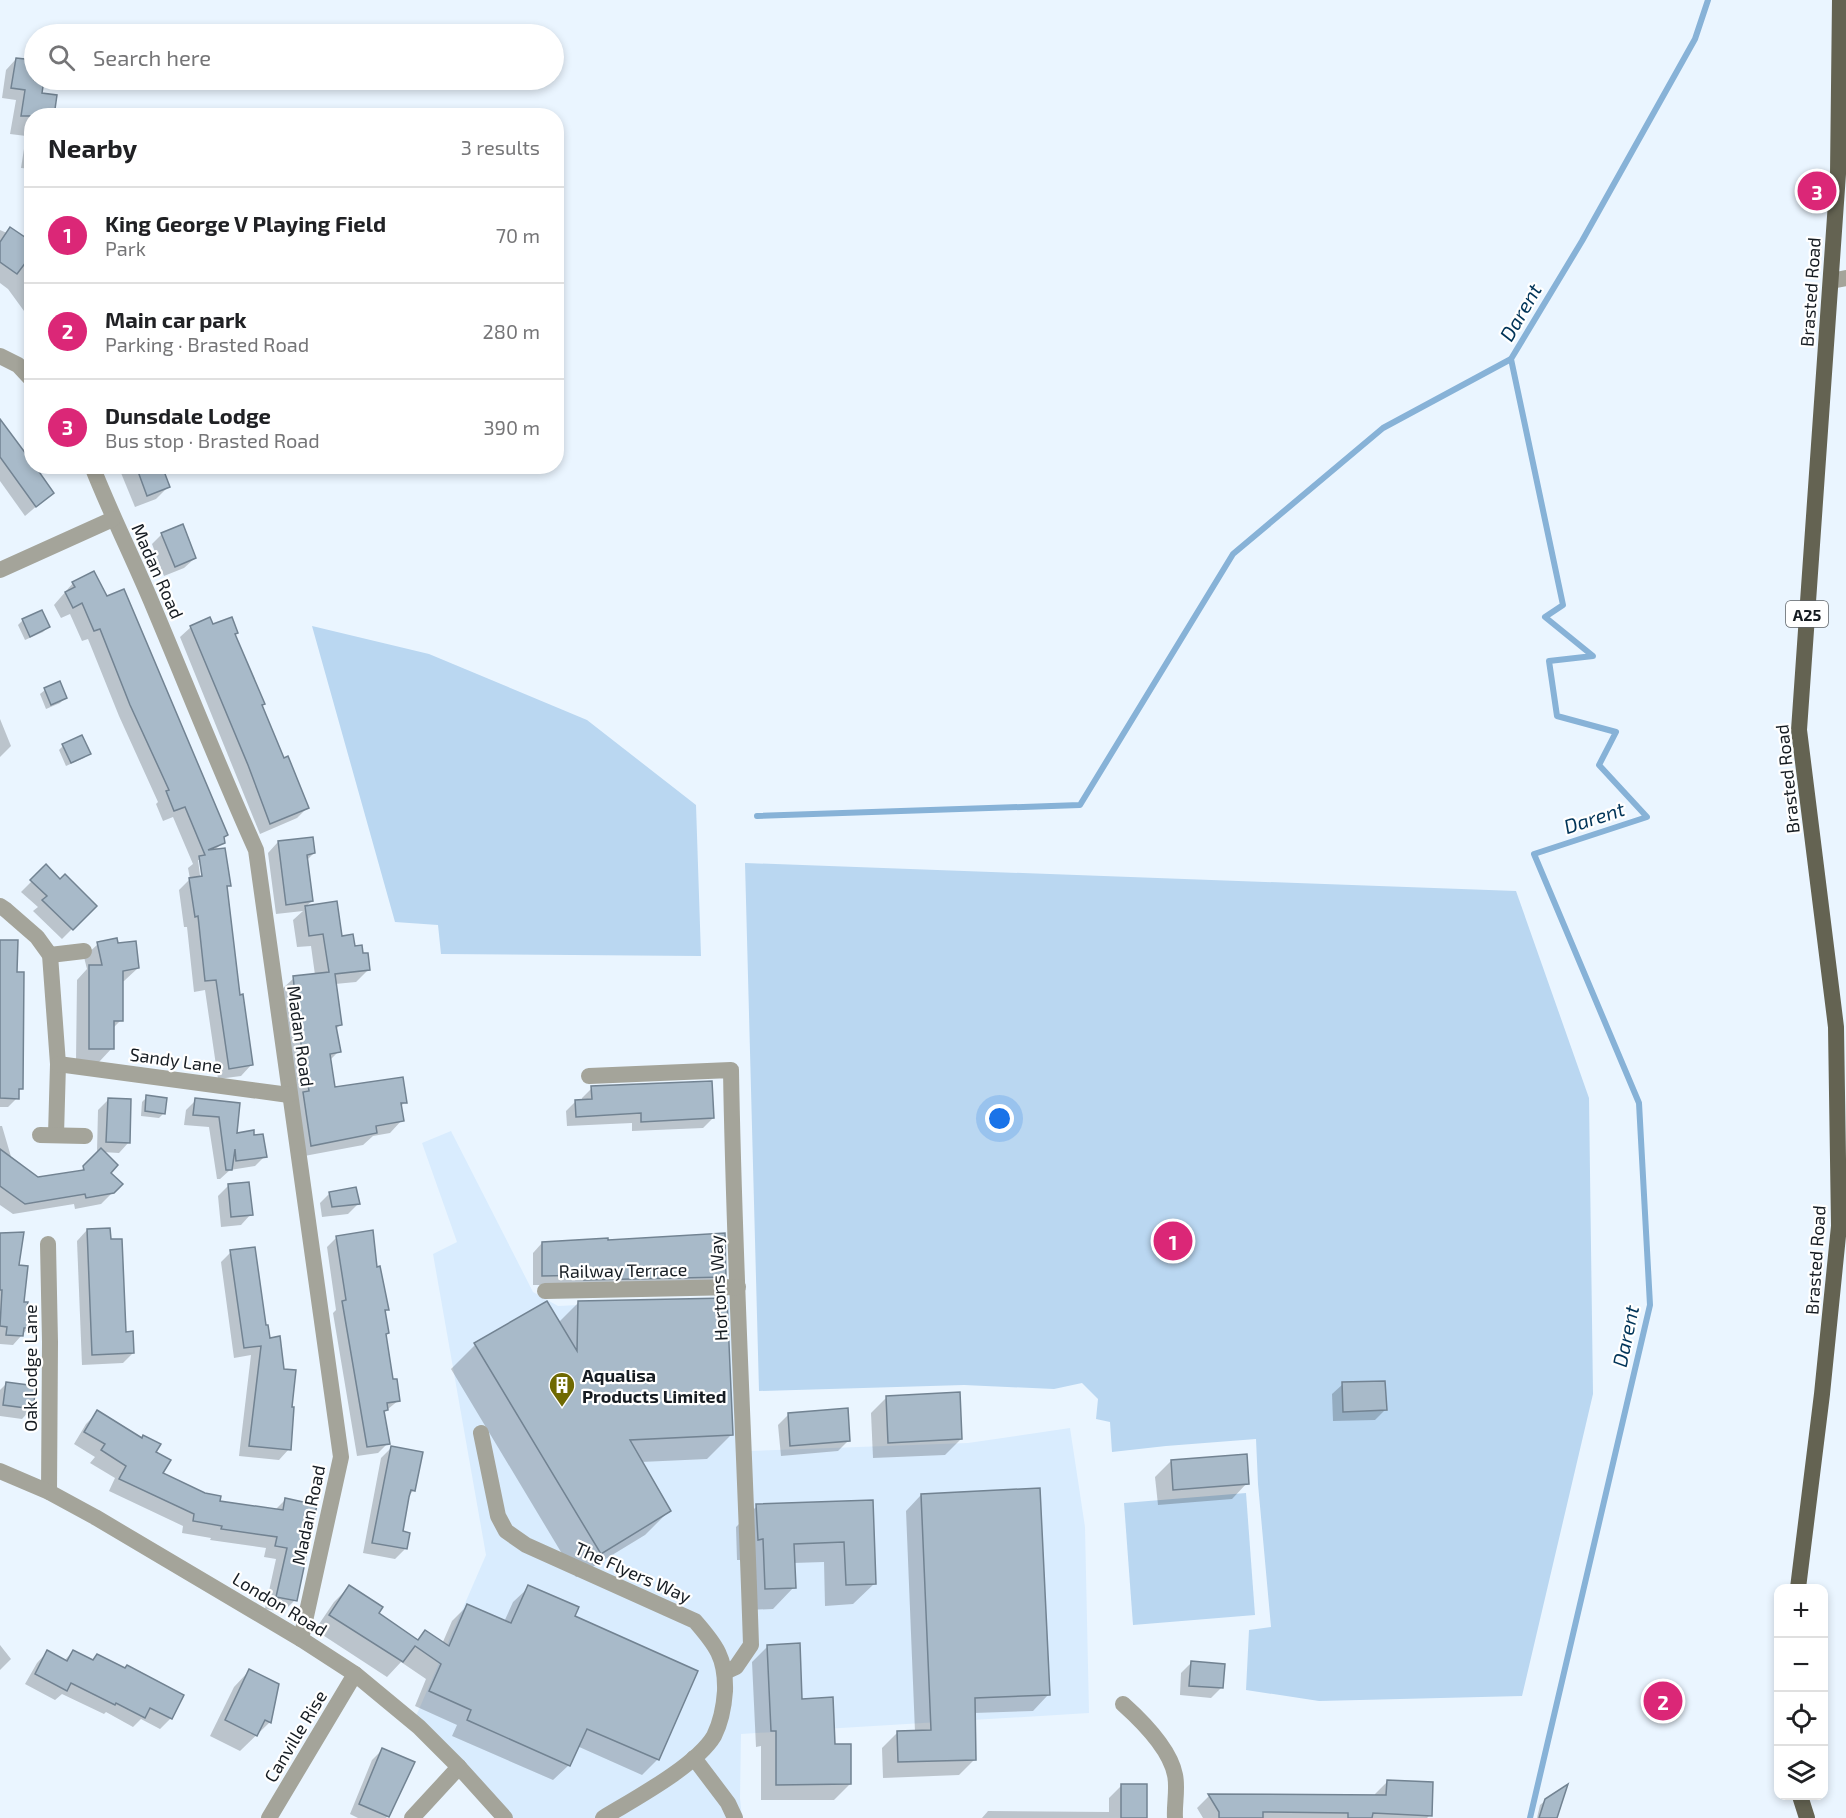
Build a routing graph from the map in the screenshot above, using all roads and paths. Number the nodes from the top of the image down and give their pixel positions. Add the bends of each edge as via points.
1 (1840, 0) edge
2 (1838, 280) edge
3 (0, 356) edge
4 (24, 371) edge
5 (95, 474) edge
6 (113, 519) junction
7 (0, 570) edge
8 (0, 906) edge
9 (84, 951) dead end
10 (50, 955) junction
11 (58, 1064) junction
12 (589, 1076) dead end
13 (290, 1095) junction
14 (85, 1136) dead end
15 (48, 1244) dead end
16 (738, 1287) junction
17 (545, 1291) dead end
18 (481, 1433) dead end
19 (0, 1471) edge
20 (49, 1492) junction
21 (1798, 1584) edge
22 (301, 1639) junction
23 (725, 1672) junction
24 (355, 1674) junction
25 (1123, 1704) dead end
26 (694, 1758) junction
27 (459, 1767) junction
28 (1801, 1800) edge
29 (269, 1818) edge
30 (412, 1818) edge
31 (505, 1818) edge
32 (603, 1818) edge
33 (735, 1818) edge
34 (1175, 1818) edge
35 (1806, 1818) edge

1 - 2 main road, Brasted Road / A25
2 - 21 main road, Brasted Road / A25 via 1799,730 1836,1027 1839,1226
3 - 4 street
5 - 6 street, Madan Road
6 - 7 street
6 - 13 street, Madan Road via 256,850
8 - 10 street via 38,938
9 - 10 street
10 - 11 street
11 - 13 street, Sandy Lane
11 - 14 street via 48,1135
12 - 16 street, Hortons Way via 731,1070
13 - 22 street, Madan Road via 341,1457
15 - 20 street, Oak Lodge Lane
16 - 17 street, Railway Terrace
16 - 23 street, Hortons Way via 751,1645 736,1667
18 - 23 street, The Flyers Way via 498,1516 506,1532 526,1545 695,1622 715,1644
19 - 20 street, London Road
20 - 22 street, London Road
22 - 24 street, London Road
23 - 26 street, The Flyers Way via 721,1717 714,1736
24 - 27 street, London Road
24 - 29 street, Canville Rise
25 - 34 street via 1146,1725 1168,1758 1175,1775
26 - 32 street, The Flyers Way
26 - 33 street
27 - 30 street
27 - 31 street, London Road
28 - 35 main road

